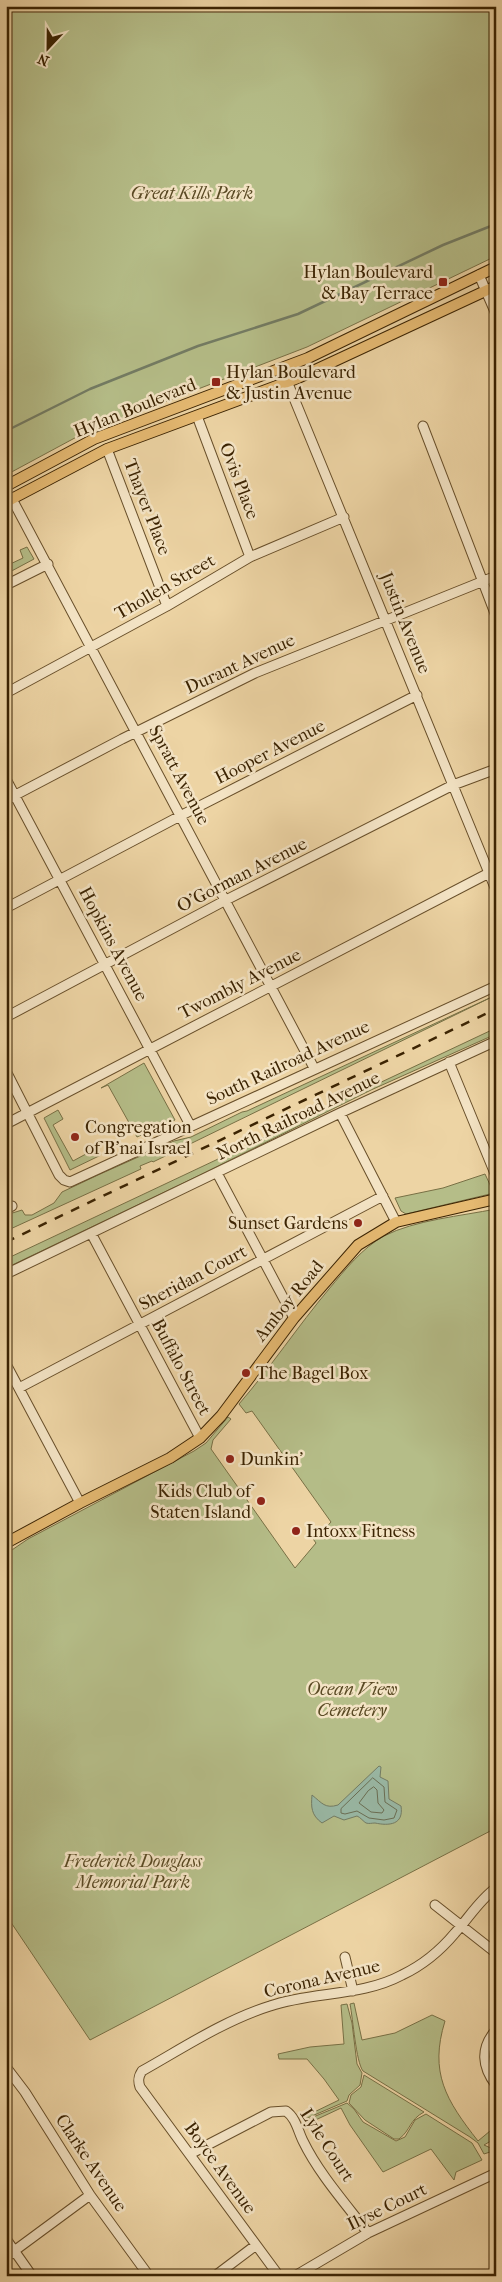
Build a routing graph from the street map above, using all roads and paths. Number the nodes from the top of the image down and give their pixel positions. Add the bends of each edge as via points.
1 (496, 267) edge
2 (479, 275) junction
3 (491, 288) edge
4 (496, 314) edge
5 (282, 369) junction
6 (288, 382) junction
7 (197, 416) junction
8 (423, 426) dead end
9 (107, 449) junction
10 (6, 486) edge
11 (9, 500) edge
12 (344, 517) junction
13 (250, 557) junction
14 (48, 564) junction
15 (496, 576) edge
16 (482, 581) junction
17 (6, 585) edge
18 (167, 606) junction
19 (496, 616) edge
20 (386, 619) junction
21 (92, 647) junction
22 (6, 694) edge
23 (417, 695) junction
24 (137, 732) junction
25 (496, 769) edge
26 (6, 779) edge
27 (453, 785) junction
28 (15, 796) junction
29 (6, 800) edge
30 (182, 815) junction
31 (489, 873) junction
32 (60, 880) junction
33 (496, 890) edge
34 (226, 900) junction
35 (6, 908) edge
36 (105, 965) junction
37 (272, 986) junction
38 (496, 986) edge
39 (6, 1017) edge
40 (496, 1041) edge
41 (150, 1049) junction
42 (449, 1062) junction
43 (314, 1068) junction
44 (6, 1071) edge
45 (28, 1113) junction
46 (340, 1113) junction
47 (6, 1124) edge
48 (190, 1125) junction
49 (217, 1173) junction
50 (496, 1176) edge
51 (383, 1196) junction
52 (496, 1198) edge
53 (396, 1222) junction
54 (91, 1233) junction
55 (262, 1260) junction
56 (6, 1274) edge
57 (294, 1318) junction
58 (140, 1324) junction
59 (6, 1364) edge
60 (19, 1388) junction
61 (200, 1438) junction
62 (80, 1503) junction
63 (6, 1543) edge
64 (494, 1892) edge
65 (435, 1906) dead end
66 (461, 1927) junction
67 (496, 1953) edge
68 (345, 1957) dead end
69 (353, 1991) junction
70 (496, 2030) edge
71 (6, 2067) edge
72 (138, 2078) joint
73 (496, 2085) edge
74 (190, 2154) junction
75 (496, 2173) edge
76 (90, 2195) junction
77 (368, 2233) junction
78 (6, 2239) edge
79 (256, 2245) junction
80 (14, 2251) junction
81 (6, 2257) edge
82 (32, 2276) edge
83 (149, 2276) edge
84 (215, 2276) edge
85 (279, 2276) edge
86 (295, 2276) edge

1 - 2 main road, Hylan Boulevard
2 - 3 street
2 - 5 main road, Hylan Boulevard
3 - 4 street
3 - 6 main road, Hylan Boulevard
5 - 6 street, Justin Avenue
5 - 10 main road, Hylan Boulevard via 94,439
6 - 7 main road, Hylan Boulevard
6 - 12 street, Justin Avenue
7 - 9 main road, Hylan Boulevard
7 - 13 street, Ovis Place
8 - 16 street
9 - 11 main road, Hylan Boulevard
9 - 18 street, Thayer Place
11 - 14 street, Spratt Avenue
12 - 13 street, Thollen Street
12 - 20 street, Justin Avenue
13 - 18 street, Thollen Street
14 - 17 street
14 - 21 street, Spratt Avenue
15 - 16 street, Durant Avenue
16 - 19 street
16 - 20 street, Durant Avenue
18 - 21 street, Thollen Street
20 - 23 street, Justin Avenue
20 - 24 street, Durant Avenue via 283,660
21 - 22 street, Thollen Street
21 - 24 street, Spratt Avenue
23 - 27 street, Justin Avenue
23 - 30 street, Hooper Avenue
24 - 28 street, Durant Avenue
24 - 30 street, Spratt Avenue
25 - 27 street, O'Gorman Avenue
26 - 28 street, Hopkins Avenue
27 - 31 street, Justin Avenue
27 - 34 street, O'Gorman Avenue
28 - 29 street, Durant Avenue
28 - 32 street, Hopkins Avenue
30 - 32 street, Hooper Avenue
30 - 34 street, Spratt Avenue
31 - 33 street, Justin Avenue
31 - 37 street, Twombly Avenue
32 - 35 street, Hooper Avenue
32 - 36 street, Hopkins Avenue
34 - 36 street, O'Gorman Avenue
34 - 37 street, Spratt Avenue
36 - 39 street, O'Gorman Avenue
36 - 41 street, Hopkins Avenue
37 - 41 street, Twombly Avenue
37 - 43 street, Spratt Avenue
38 - 43 street, South Railroad Avenue
40 - 42 street, North Railroad Avenue
41 - 45 street, Twombly Avenue
41 - 48 street, Hopkins Avenue
42 - 46 street, North Railroad Avenue
42 - 50 street
43 - 48 street, South Railroad Avenue
44 - 45 street
45 - 47 street, Twombly Avenue
45 - 48 street, South Railroad Avenue via 66,1182
46 - 49 street, North Railroad Avenue
46 - 51 street
49 - 54 street, North Railroad Avenue
49 - 55 street
51 - 53 street
51 - 55 street, Sheridan Court
52 - 53 main road, Amboy Road
53 - 57 main road, Amboy Road via 358,1245
54 - 56 street, North Railroad Avenue
54 - 58 street, Buffalo Street
55 - 57 street
55 - 58 street, Sheridan Court
57 - 61 main road, Amboy Road via 221,1416
58 - 60 street, Sheridan Court
58 - 61 street, Buffalo Street
59 - 60 street
60 - 62 street
61 - 62 main road, Amboy Road via 170,1458
62 - 63 main road, Amboy Road
64 - 66 street, Corona Avenue
65 - 66 street
66 - 67 street
66 - 69 street, Corona Avenue via 415,1968 383,1984
68 - 69 street
69 - 72 street, Corona Avenue via 290,2000 246,2015 142,2071
70 - 73 street via 488,2042 484,2059 488,2074
71 - 76 street, Clarke Avenue
72 - 74 street, Boyce Avenue via 140,2087
74 - 77 street, Lyle Court via 272,2112 286,2111 320,2167
74 - 79 street, Boyce Avenue
75 - 77 street, Ilyse Court
76 - 80 street
76 - 83 street, Clarke Avenue
77 - 86 street, Ilyse Court
78 - 80 street
79 - 84 street
79 - 85 street, Boyce Avenue
80 - 81 street
80 - 82 street

